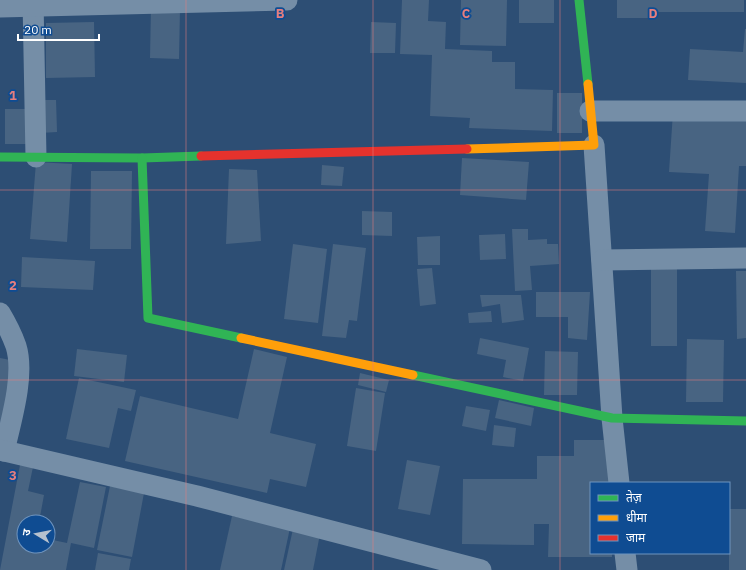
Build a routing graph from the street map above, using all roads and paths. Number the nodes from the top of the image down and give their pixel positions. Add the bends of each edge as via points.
1 (287, 0) edge
2 (579, 0) edge
3 (33, 3) edge
4 (0, 7) edge
5 (590, 111) junction
6 (746, 111) edge
7 (594, 145) junction
8 (36, 157) junction
9 (0, 158) edge
10 (142, 158) junction
11 (746, 258) edge
12 (602, 260) junction
13 (0, 313) edge
14 (612, 418) junction
15 (746, 421) edge
16 (2, 450) edge
17 (619, 482) edge
18 (625, 554) edge
19 (481, 570) edge
20 (627, 570) edge

1 - 3 street
2 - 5 street
3 - 4 street
3 - 8 street
5 - 6 street
5 - 7 street
7 - 10 street
7 - 12 street
8 - 9 street
8 - 10 street
10 - 14 street via 148,318
11 - 12 street
12 - 14 street
13 - 16 street via 16,347 19,374 17,394
14 - 15 street
14 - 17 street
16 - 19 street via 197,496
18 - 20 street

